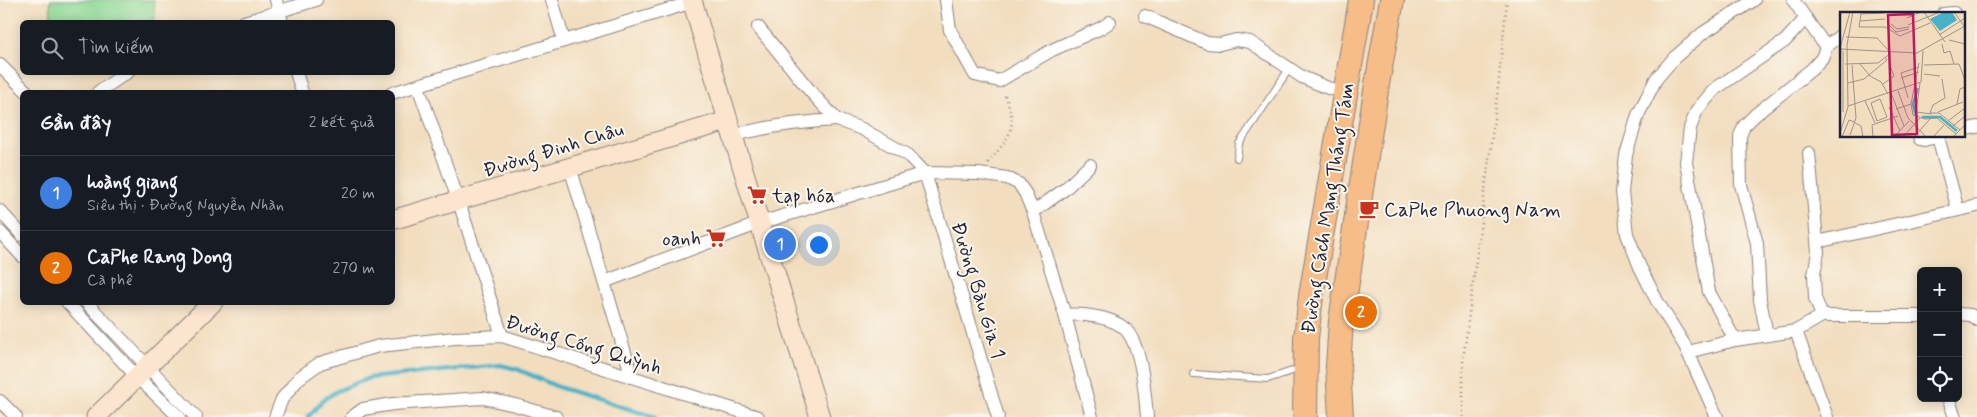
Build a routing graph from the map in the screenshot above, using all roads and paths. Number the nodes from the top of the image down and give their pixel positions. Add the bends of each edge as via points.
1 (316, 0) edge
2 (552, 0) edge
3 (946, 0) edge
4 (1354, 0) edge
5 (1361, 0) edge
6 (1392, 0) edge
7 (1506, 0) edge
8 (1754, 0) edge
9 (1793, 0) edge
10 (692, 1) edge
11 (279, 11) edge
12 (1145, 16) dead end
13 (1806, 18) junction
14 (250, 20) edge
15 (1110, 22) dead end
16 (758, 27) dead end
17 (1356, 36) junction
18 (1840, 37) edge
19 (564, 41) junction
20 (1826, 47) junction
21 (0, 65) edge
22 (1289, 69) junction
23 (124, 75) edge
24 (297, 75) edge
25 (418, 86) junction
26 (25, 90) edge
27 (101, 90) edge
28 (301, 90) edge
29 (395, 92) edge
30 (1346, 92) junction
31 (838, 120) junction
32 (1977, 127) edge
33 (729, 128) junction
34 (1964, 130) edge
35 (1919, 138) edge
36 (1934, 138) edge
37 (1939, 138) edge
38 (1809, 152) dead end
39 (1237, 158) dead end
40 (1090, 165) dead end
41 (570, 167) junction
42 (925, 173) junction
43 (459, 202) junction
44 (1977, 206) edge
45 (1958, 210) junction
46 (0, 211) edge
47 (1033, 212) junction
48 (395, 219) edge
49 (760, 222) junction
50 (0, 232) edge
51 (20, 233) edge
52 (1817, 242) junction
53 (20, 254) edge
54 (604, 282) junction
55 (69, 305) edge
56 (88, 305) edge
57 (210, 305) edge
58 (1065, 315) junction
59 (1962, 315) edge
60 (1822, 316) junction
61 (1917, 318) edge
62 (1977, 320) edge
63 (1796, 332) junction
64 (1767, 335) junction
65 (502, 336) junction
66 (1735, 340) junction
67 (1688, 352) junction
68 (1305, 367) junction
69 (142, 372) junction
70 (1193, 374) dead end
71 (630, 377) junction
72 (0, 401) edge
73 (1949, 402) edge
74 (16, 417) edge
75 (96, 417) edge
76 (179, 417) edge
77 (196, 417) edge
78 (275, 417) edge
79 (352, 417) edge
80 (556, 417) edge
81 (758, 417) edge
82 (820, 417) edge
83 (998, 417) edge
84 (1092, 417) edge
85 (1147, 417) edge
86 (1304, 417) edge
87 (1341, 417) edge
88 (1463, 417) edge
89 (1717, 417) edge
90 (1827, 417) edge
91 (1954, 417) edge

1 - 11 street
2 - 19 street
3 - 15 street via 950,30 975,75 999,81
4 - 17 highway
5 - 17 highway, Đường Cách Mạng Tháng Tám
6 - 87 highway, Đường Cách Mạng Tháng Tám via 1341,321 1338,367
7 - 88 path via 1497,97 1463,361
8 - 67 street via 1703,33 1656,79 1638,114 1626,155 1622,192 1626,234 1657,301
9 - 13 street
10 - 19 street
10 - 33 street
11 - 14 street
12 - 22 street via 1207,43 1250,42
13 - 20 street
13 - 66 street via 1785,41 1716,89 1697,110 1690,128 1686,162 1709,292
16 - 31 street via 810,92
17 - 30 highway, Đường Cách Mạng Tháng Tám
18 - 20 street
19 - 25 street
20 - 64 street via 1822,58 1812,69 1755,115 1744,126 1740,136 1741,185 1757,243 1760,300
21 - 26 street
22 - 30 street via 1314,82
22 - 39 lane via 1239,144
23 - 27 street
24 - 28 street
25 - 29 street
25 - 43 street
30 - 68 highway, Đường Cách Mạng Tháng Tám via 1311,296
31 - 33 street
31 - 42 street via 862,129 908,155
32 - 34 street
33 - 41 street, Đường Đinh Châu
33 - 49 street
35 - 36 street
37 - 45 street
38 - 52 street
40 - 47 street via 1065,189
41 - 43 street, Đường Đinh Châu
41 - 54 street
42 - 47 street via 1007,178 1019,184
42 - 49 street
42 - 83 street, Đường Bàu Gia 1
43 - 48 street, Đường Đinh Châu
43 - 65 street
44 - 45 street
45 - 52 street
46 - 51 street
47 - 58 street
49 - 54 street
49 - 82 street
50 - 53 street
52 - 60 street via 1815,298
54 - 71 street
55 - 69 street
56 - 69 street
57 - 69 street
58 - 84 street
58 - 85 street via 1100,318 1126,331 1142,372
59 - 62 street
60 - 61 street
60 - 63 street
63 - 64 street
63 - 90 street
64 - 66 street
65 - 71 street, Đường Cống Quỳnh
65 - 78 street, Đường Cống Quỳnh via 380,346 320,363 299,378 282,399
66 - 67 street
67 - 89 street
68 - 70 lane via 1268,379
68 - 86 highway, Đường Cách Mạng Tháng Tám
69 - 75 street
69 - 76 street
69 - 77 street
71 - 81 street, Đường Cống Quỳnh
72 - 74 street
73 - 91 street
79 - 80 street via 363,409 393,404 483,398

